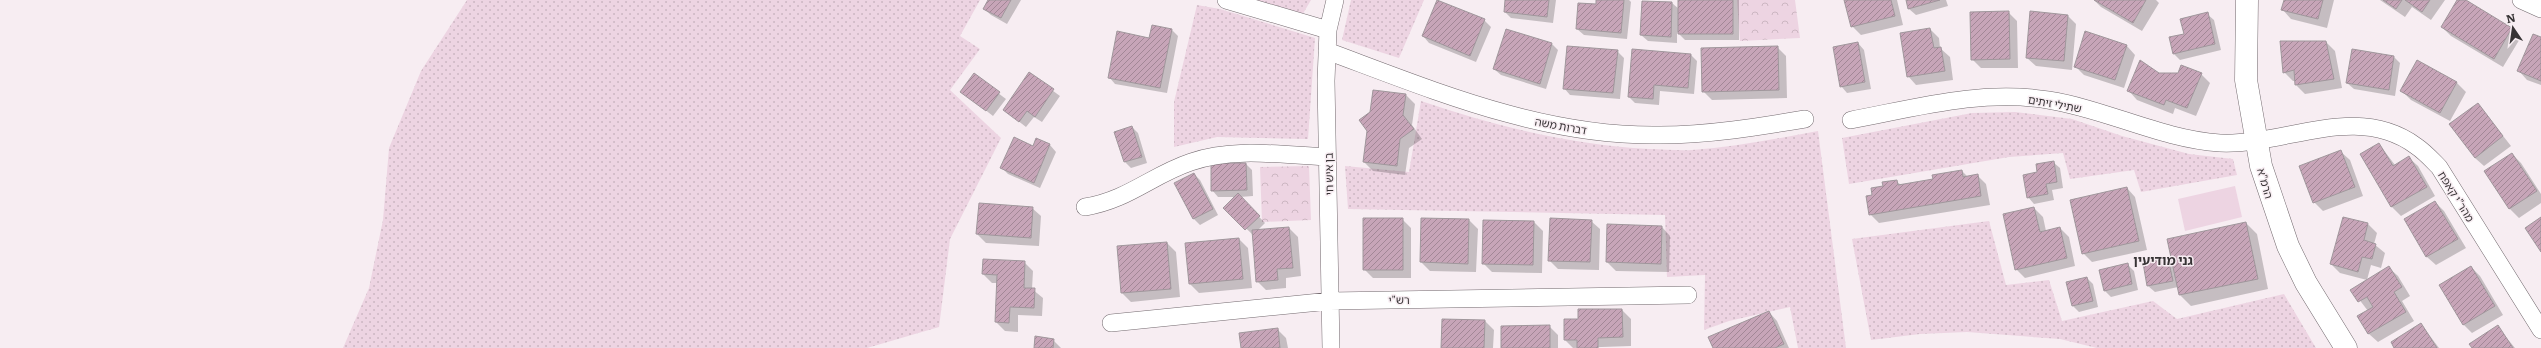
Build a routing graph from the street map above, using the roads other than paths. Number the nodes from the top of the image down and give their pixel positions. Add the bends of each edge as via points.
1 (1226, 0) edge
2 (1335, 0) edge
3 (2520, 0) edge
4 (2244, 1) edge
5 (2541, 9) edge
6 (1328, 30) junction
7 (1327, 51) junction
8 (1805, 119) dead end
9 (1851, 120) dead end
10 (2256, 141) junction
11 (1327, 157) junction
12 (1084, 206) dead end
13 (1688, 295) dead end
14 (1330, 301) junction
15 (1111, 323) dead end
16 (2541, 330) edge
17 (1332, 348) edge
18 (2346, 348) edge

1 - 6 street
2 - 6 street, בן איש חי
3 - 5 street
4 - 10 street, הרמ"א via 2246,80
6 - 7 street, בן איש חי
7 - 8 street, דברות משה via 1457,99 1560,127 1660,136 1716,133
7 - 11 street, בן איש חי
9 - 10 street, שתילי זיתים via 1966,99 2018,97 2081,107 2200,141
10 - 16 street, מהר"י קאפח via 2321,128 2354,126 2386,131 2416,146 2439,167
10 - 18 street, הרמ"א via 2273,208 2288,246 2306,284
11 - 12 street via 1250,154 1211,156 1189,162 1117,199
11 - 14 street, בן איש חי
13 - 14 street, רש"י
14 - 15 street, רש"י
14 - 17 street, בן איש חי

